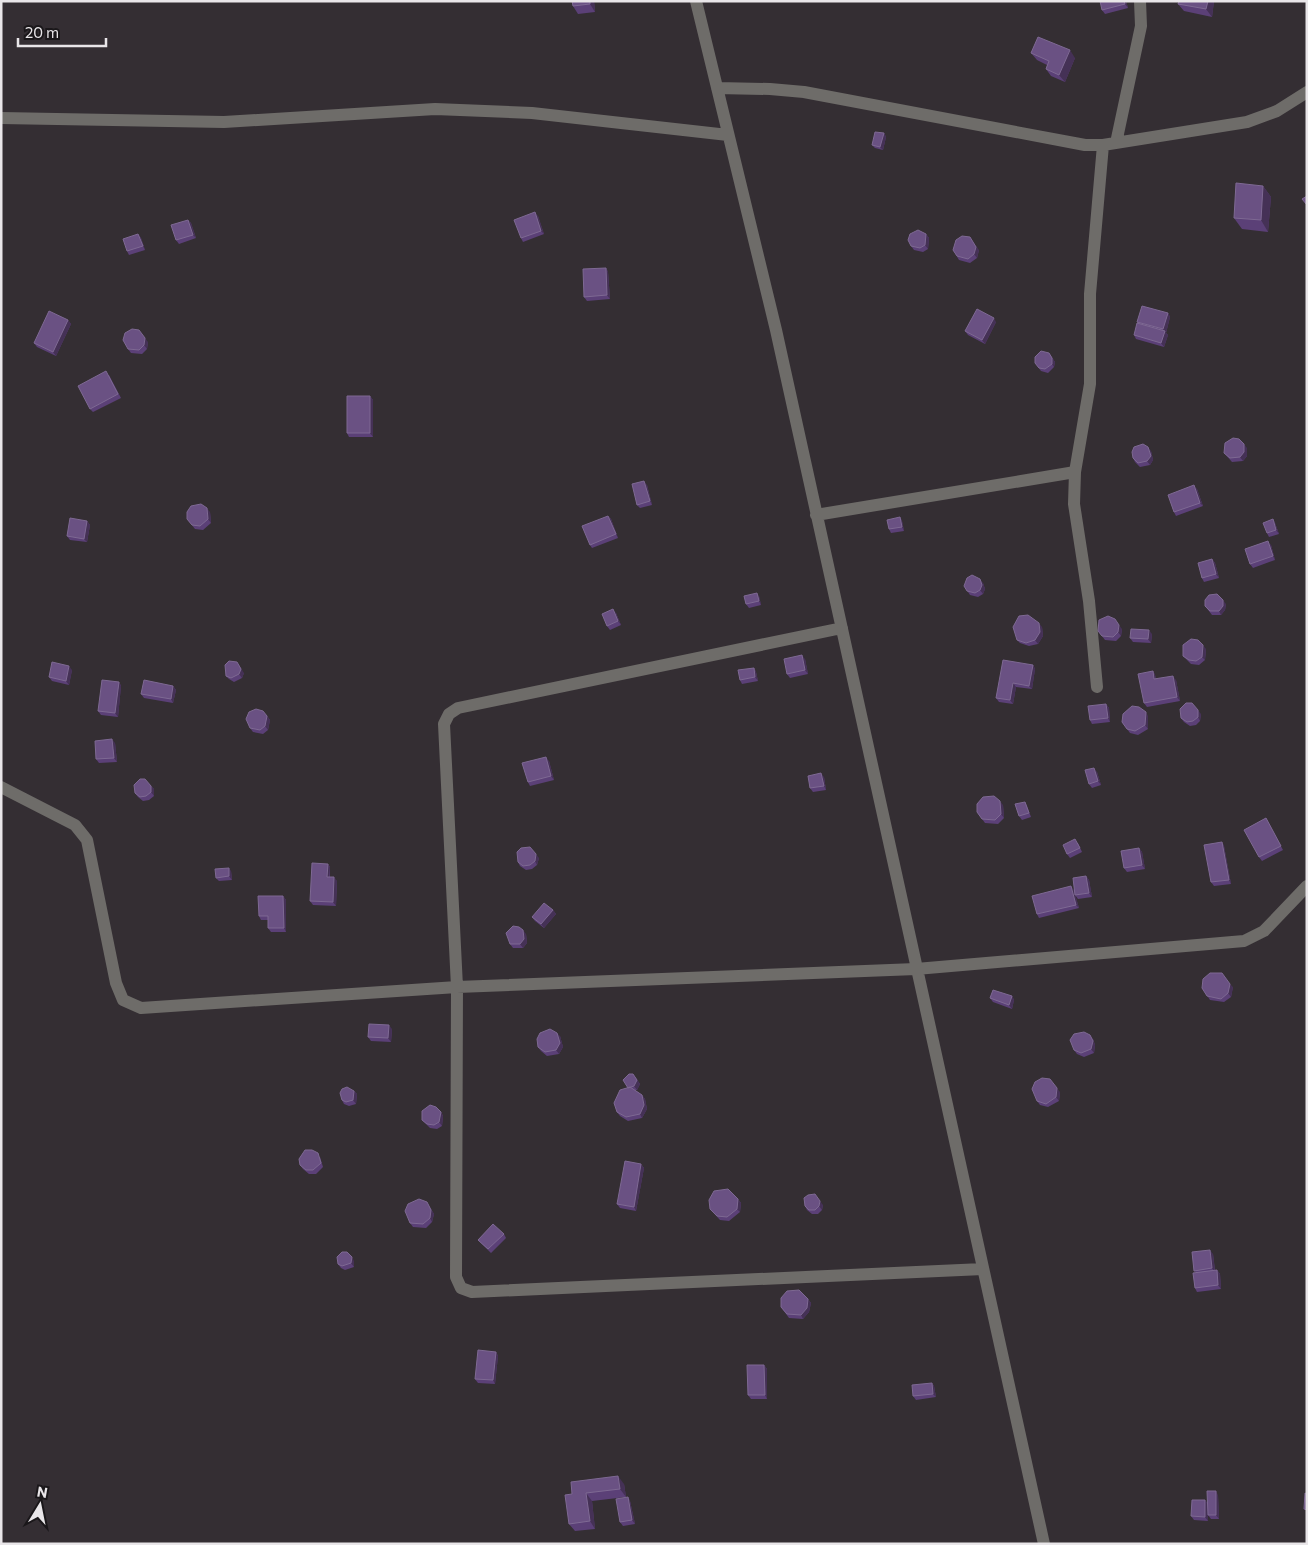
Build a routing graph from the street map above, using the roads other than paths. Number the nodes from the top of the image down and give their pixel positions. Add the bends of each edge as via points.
1 (696, 1) edge
2 (1140, 1) edge
3 (717, 88) junction
4 (1307, 92) edge
5 (1, 118) edge
6 (728, 135) junction
7 (1116, 143) junction
8 (1103, 145) junction
9 (1075, 472) junction
10 (816, 515) junction
11 (842, 628) junction
12 (1097, 687) dead end
13 (1, 787) edge
14 (1307, 886) edge
15 (916, 969) junction
16 (457, 988) junction
17 (983, 1269) junction
18 (1044, 1544) edge

1 - 3 street
2 - 7 street via 1141,26
3 - 6 street
3 - 8 street via 804,92
4 - 7 street via 1278,110 1247,122
5 - 6 street via 224,122 435,108 532,114
6 - 10 street via 776,330
7 - 8 street
8 - 9 street via 1090,294 1090,384
9 - 10 street
9 - 12 street via 1074,504 1089,601
10 - 11 street
11 - 15 street
11 - 16 street via 458,708 449,714 444,724
13 - 16 street via 75,825 87,840 116,982 123,1000 141,1008
14 - 15 street via 1264,931 1244,941
15 - 16 street
15 - 17 street
16 - 17 street via 456,1277 460,1288 472,1292
17 - 18 street

